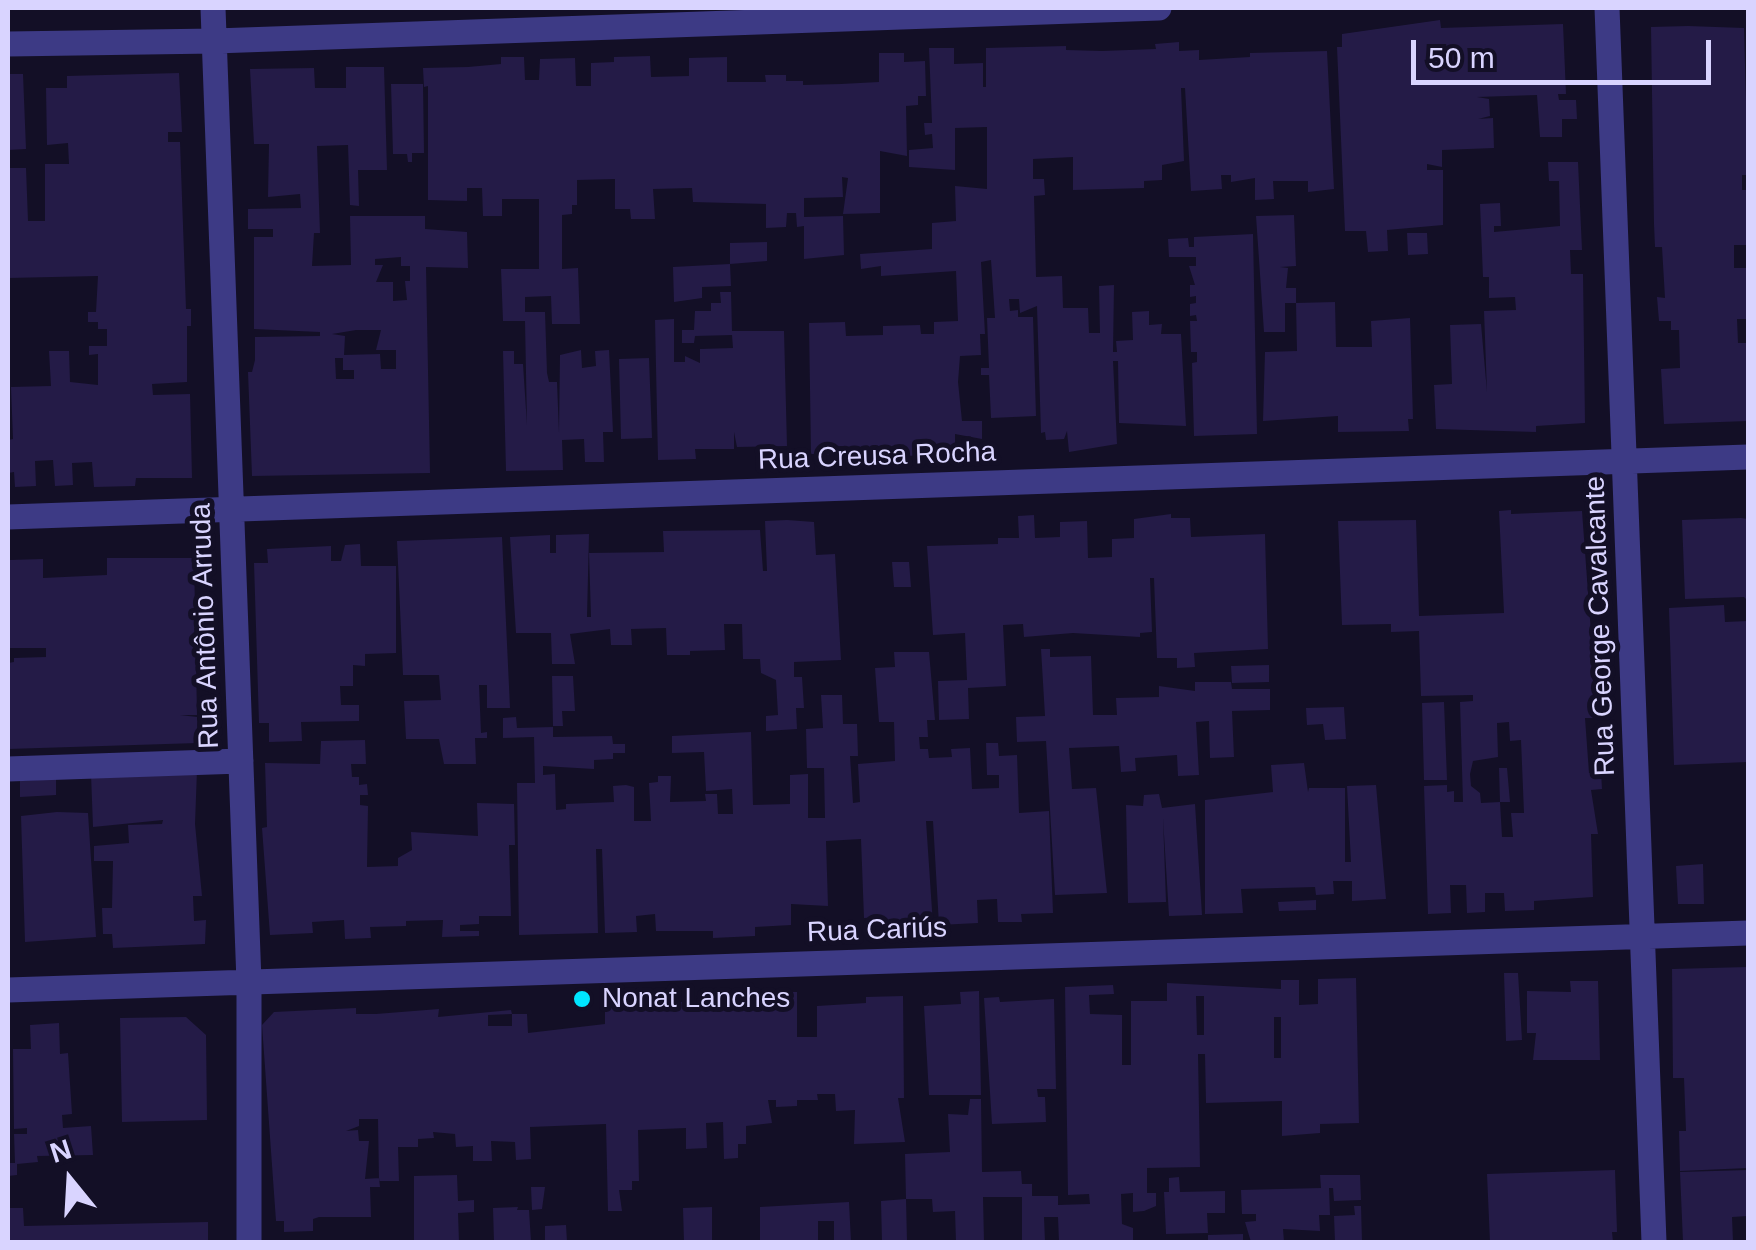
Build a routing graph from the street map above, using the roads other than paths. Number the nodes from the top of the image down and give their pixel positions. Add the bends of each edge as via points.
1 (213, 8) edge
2 (1158, 8) edge
3 (1607, 8) edge
4 (215, 42) junction
5 (8, 44) edge
6 (1748, 457) edge
7 (1624, 461) junction
8 (232, 508) junction
9 (8, 517) edge
10 (241, 761) junction
11 (8, 769) edge
12 (1748, 933) edge
13 (1644, 936) junction
14 (249, 982) junction
15 (8, 990) edge
16 (249, 1242) edge
17 (1654, 1242) edge

1 - 4 street, Rua Antônio Arruda
2 - 4 street
3 - 7 street, Rua George Cavalcante
4 - 5 street
4 - 8 street, Rua Antônio Arruda
6 - 7 street, Rua Creusa Rocha
7 - 8 street, Rua Creusa Rocha
7 - 13 street, Rua George Cavalcante
8 - 9 street, Rua Creusa Rocha
8 - 10 street, Rua Antônio Arruda
10 - 11 street
10 - 14 street, Rua Antônio Arruda
12 - 13 street, Rua Cariús
13 - 14 street, Rua Cariús
13 - 17 street, Rua George Cavalcante
14 - 15 street, Rua Cariús
14 - 16 street, Rua Antônio Arruda

